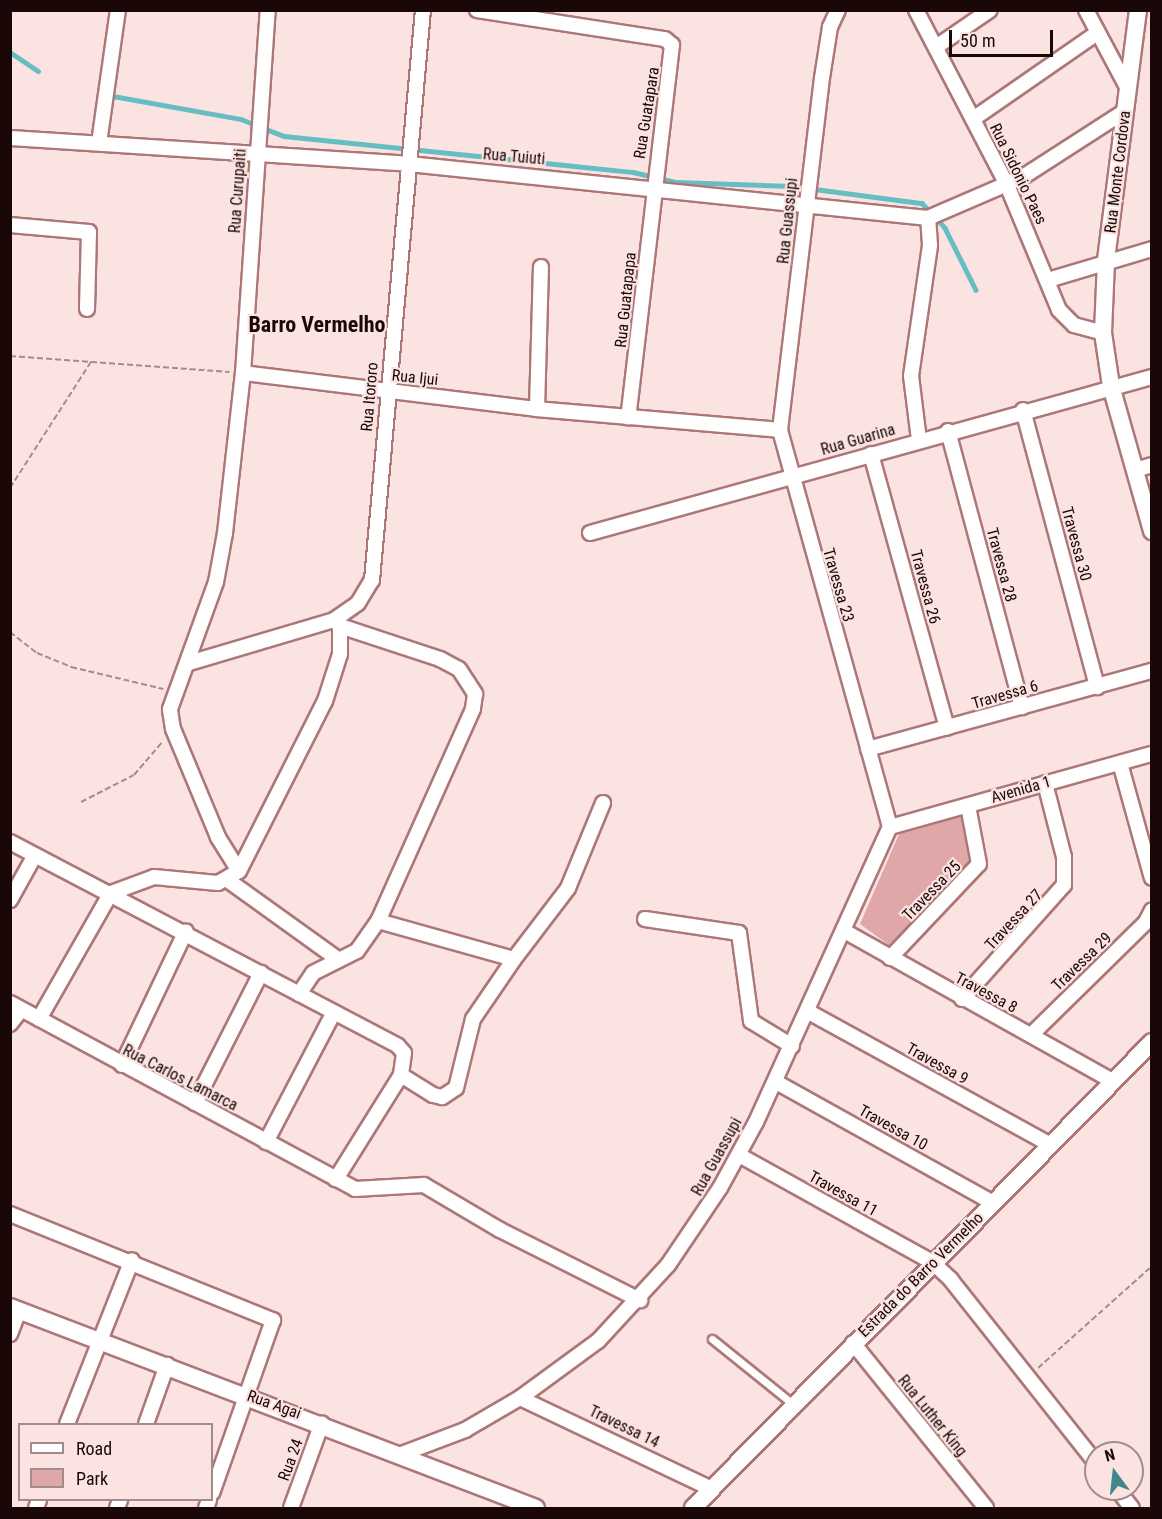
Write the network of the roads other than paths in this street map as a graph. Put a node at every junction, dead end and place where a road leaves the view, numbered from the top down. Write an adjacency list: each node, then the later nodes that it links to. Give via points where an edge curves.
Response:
1 (118, 10): 16 (street)
2 (268, 10): 17 (street, Rua Curupaiti)
3 (423, 10): 18 (street, Rua Itororo)
4 (477, 10): 19 (street, Rua Guatapara, via 665,39 672,45)
5 (916, 10): 11 (street, Rua Sidonio Paes)
6 (990, 10): 11 (street)
7 (1086, 10): 10 (street)
8 (1138, 10): 12 (street, Rua Monte Cordova)
9 (835, 14): 21 (street, Rua Guassupi)
10 (1097, 33): 12 (street); 14 (street)
11 (936, 47): 14 (street, Rua Sidonio Paes)
12 (1128, 89): 13 (street, Rua Monte Cordova)
13 (1125, 111): 20 (street); 25 (street, Rua Monte Cordova)
14 (973, 119): 20 (street, Rua Sidonio Paes)
15 (10, 138): 16 (street, Rua Tuiuti)
16 (99, 143): 17 (street, Rua Tuiuti)
17 (257, 153): 18 (street, Rua Tuiuti); 30 (street, Rua Curupaiti)
18 (409, 162): 19 (street, Rua Tuiuti); 33 (street, Rua Itororo)
19 (654, 178): 21 (street, Rua Tuiuti); 36 (street, Rua Guatapapa)
20 (1007, 185): 22 (street); 27 (street, Rua Sidonio Paes)
21 (808, 197): 22 (street, Rua Tuiuti); 37 (street, Rua Guassupi)
22 (934, 216): 39 (street, Rua Guarina, via 911,376)
23 (10, 225): 28 (street, via 89,232)
24 (1152, 249): 25 (street)
25 (1106, 261): 27 (street); 29 (street, Rua Monte Cordova)
26 (541, 267): 34 (street)
27 (1048, 280): 29 (street, Rua Sidonio Paes, via 1065,318)
28 (87, 309)
29 (1103, 333): 32 (street)
30 (243, 373): 33 (street, Rua Ijui); 47 (street, Rua Curupaiti, via 216,582)
31 (1152, 377): 32 (street)
32 (1111, 386): 35 (street); 42 (street)
33 (387, 392): 34 (street, Rua Ijui); 46 (street, Rua Itororo, via 372,580 358,603)
34 (537, 409): 36 (street, Rua Ijui)
35 (1023, 410): 38 (street); 49 (street, Travessa 30)
36 (628, 417): 37 (street, Rua Ijui)
37 (780, 430): 43 (street, Travessa 23)
38 (948, 431): 39 (street); 50 (street, Travessa 28)
39 (919, 440): 40 (street, Rua Guarina)
40 (871, 454): 43 (street, Rua Guarina); 51 (street, Travessa 26)
41 (1152, 465): 42 (street)
42 (1135, 470): 44 (street)
43 (790, 477): 45 (street, Rua Guarina); 52 (street, Travessa 23)
44 (1152, 531)
45 (590, 533)
46 (337, 623): 47 (street, Rua Itororo); 61 (street, via 340,654 324,701); 67 (street, via 440,659 459,669 475,694 473,710)
47 (189, 663): 61 (street, Rua Curupaiti, via 174,692 170,718)
48 (1152, 671): 49 (street, Travessa 6)
49 (1097, 687): 50 (street, Travessa 6)
50 (1022, 707): 51 (street, Travessa 6)
51 (947, 728): 52 (street, Travessa 6)
52 (868, 749): 58 (street)
53 (1152, 754): 54 (street, Avenida 1)
54 (1120, 763): 55 (street, Avenida 1); 62 (street)
55 (1045, 783): 57 (street, Avenida 1); 75 (street, Travessa 27, via 1064,857 1064,885)
56 (603, 803): 71 (street, via 568,888)
57 (968, 806): 58 (street, Avenida 1); 70 (street, Travessa 25, via 979,864)
58 (890, 827): 69 (street, Rua Guassupi)
59 (10, 842): 60 (street)
60 (35, 855): 63 (street); 64 (street)
61 (234, 876): 63 (street, via 154,877); 72 (street)
62 (1152, 878)
63 (111, 893): 68 (street); 79 (street)
64 (10, 900)
65 (1152, 910): 81 (street, Travessa 29, via 1146,922)
66 (645, 919): 83 (street, via 739,933 751,1021)
67 (378, 921): 71 (street); 72 (street, via 357,951)
68 (186, 931): 73 (street); 85 (street)
69 (846, 932): 70 (street, Travessa 8); 77 (street, Rua Guassupi)
70 (890, 958): 75 (street, Travessa 8)
71 (514, 959): 86 (street, via 474,1019 456,1088 442,1097 433,1095)
72 (339, 960): 74 (street, via 313,973)
73 (261, 973): 74 (street); 89 (street)
74 (299, 994): 78 (street)
75 (962, 999): 81 (street, Travessa 8)
76 (16, 1006): 79 (street, Rua Carlos Lamarca); 80 (street)
77 (807, 1011): 83 (street, Rua Guassupi); 91 (street, Travessa 9)
78 (333, 1014): 86 (street, via 398,1046 404,1053); 90 (street)
79 (39, 1019): 85 (street, Rua Carlos Lamarca)
80 (10, 1024)
81 (1031, 1035): 87 (street, Travessa 8)
82 (1152, 1042): 84 (street, Estrada do Barro Vermelho)
83 (792, 1046): 88 (street, Rua Guassupi)
84 (1145, 1056): 87 (street, Estrada do Barro Vermelho)
85 (122, 1065): 89 (street, Rua Carlos Lamarca)
86 (401, 1075): 93 (street)
87 (1113, 1081): 91 (street, Estrada do Barro Vermelho)
88 (776, 1082): 92 (street, Rua Guassupi); 94 (street, Travessa 10)
89 (195, 1103): 90 (street, Rua Carlos Lamarca)
90 (267, 1142): 93 (street, Rua Carlos Lamarca)
91 (1051, 1145): 94 (street, Estrada do Barro Vermelho)
92 (739, 1155): 97 (street, Travessa 11); 98 (street, Rua Guassupi, via 701,1219)
93 (336, 1179): 98 (street, Rua Carlos Lamarca, via 369,1191 406,1182 424,1185 500,1230)
94 (993, 1203): 97 (street, Estrada do Barro Vermelho)
95 (10, 1214): 96 (street)
96 (132, 1260): 102 (street); 105 (street, via 273,1320)
97 (932, 1262): 103 (street, Estrada do Barro Vermelho); 111 (street, Travessa 11, via 951,1280)
98 (640, 1300): 106 (street, Rua Guassupi, via 598,1341)
99 (15, 1308): 100 (street); 102 (street, Rua Agai)
100 (10, 1334)
101 (712, 1339): 107 (lane)
102 (99, 1340): 104 (street, Rua Agai); 108 (street)
103 (853, 1343): 107 (street, Estrada do Barro Vermelho); 118 (street, Rua Luther King)
104 (167, 1365): 105 (street, Rua Agai); 109 (street)
105 (246, 1395): 110 (street, Rua Agai); 114 (street)
106 (520, 1398): 112 (street, Rua Guassupi, via 465,1430); 113 (street, Travessa 14)
107 (794, 1405): 113 (street, Estrada do Barro Vermelho)
108 (68, 1423)
109 (147, 1423)
110 (322, 1423): 112 (street, Rua Agai); 115 (street, Rua 24)
111 (1084, 1447)
112 (399, 1455): 116 (street, Rua Agai)
113 (712, 1489): 117 (street, Estrada do Barro Vermelho)
114 (213, 1490)
115 (294, 1508)
116 (536, 1509)
117 (693, 1509)
118 (986, 1509)

